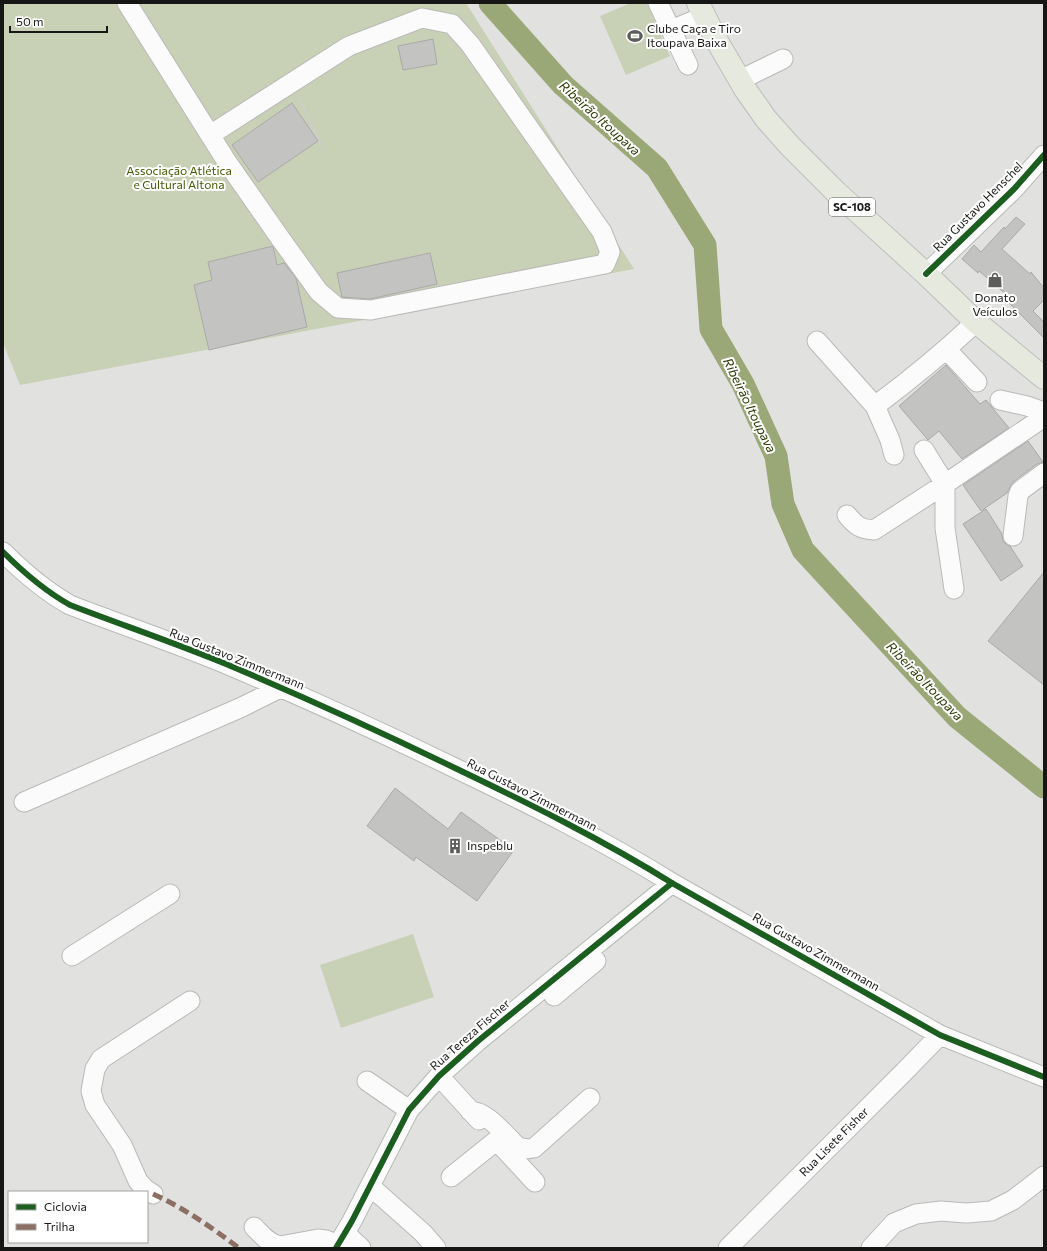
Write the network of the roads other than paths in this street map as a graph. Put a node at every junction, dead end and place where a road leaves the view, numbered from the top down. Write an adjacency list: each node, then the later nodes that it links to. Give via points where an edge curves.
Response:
1 (127, 3): 8 (street)
2 (658, 3): 4 (street)
3 (701, 10): 4 (street); 7 (main road, SC-108)
4 (671, 30): 6 (street)
5 (783, 59): 7 (street)
6 (688, 65)
7 (740, 80): 10 (main road, SC-108, via 766,119 790,146 841,197)
8 (210, 135): 8 (street, via 319,292 338,308 371,310 605,264 610,252 602,232 470,44 452,24 422,18 349,46)
9 (1044, 155): 10 (street, Rua Gustavo Henschel, via 1014,189)
10 (926, 274): 11 (main road, SC-108)
11 (976, 322): 13 (street); 14 (main road, SC-108)
12 (817, 341): 17 (street)
13 (946, 349): 15 (street); 17 (street)
14 (1044, 378)
15 (977, 382)
16 (1000, 400): 18 (street)
17 (875, 406): 21 (street)
18 (1044, 412)
19 (1044, 417): 23 (street)
20 (924, 450): 23 (street)
21 (894, 455)
22 (1044, 473): 25 (street, via 1020,491)
23 (945, 484): 24 (street, via 874,530 854,524); 27 (street, via 945,528)
24 (847, 515)
25 (1013, 536)
26 (3, 552): 28 (street, Rua Gustavo Zimmermann, via 21,571 70,606 226,664)
27 (954, 589)
28 (280, 688): 29 (street); 30 (street, Rua Gustavo Zimmermann, via 366,725 545,812)
29 (24, 802)
30 (676, 886): 33 (street); 35 (street, Rua Gustavo Zimmermann); 36 (street, Rua Tereza Fischer, via 478,1041)
31 (170, 894): 32 (street)
32 (72, 956)
33 (554, 996)
34 (190, 1001): 47 (street, via 101,1059 95,1069 91,1091 95,1105 122,1145 138,1181)
35 (940, 1036): 37 (street, Rua Gustavo Zimmermann); 54 (street, Rua Lisete Fisher)
36 (439, 1076): 40 (street, Rua Tereza Fischer); 41 (street)
37 (1044, 1077)
38 (367, 1081): 40 (street)
39 (590, 1098): 41 (street, via 534,1148 527,1149 518,1147 483,1114)
40 (409, 1110): 46 (street, Rua Tereza Fischer)
41 (470, 1111): 42 (street)
42 (497, 1140): 44 (street); 45 (street)
43 (1044, 1176): 55 (street, via 1014,1200 991,1211 916,1214 894,1223)
44 (451, 1177)
45 (535, 1182)
46 (370, 1186): 51 (street, Rua Tereza Fischer); 53 (street, via 423,1233)
47 (148, 1191)
48 (148, 1191): 49 (street)
49 (152, 1194)
50 (254, 1227): 51 (street, via 269,1242 280,1246 318,1239)
51 (340, 1242): 52 (street)
52 (361, 1248)
53 (436, 1248)
54 (728, 1248)
55 (871, 1248)

